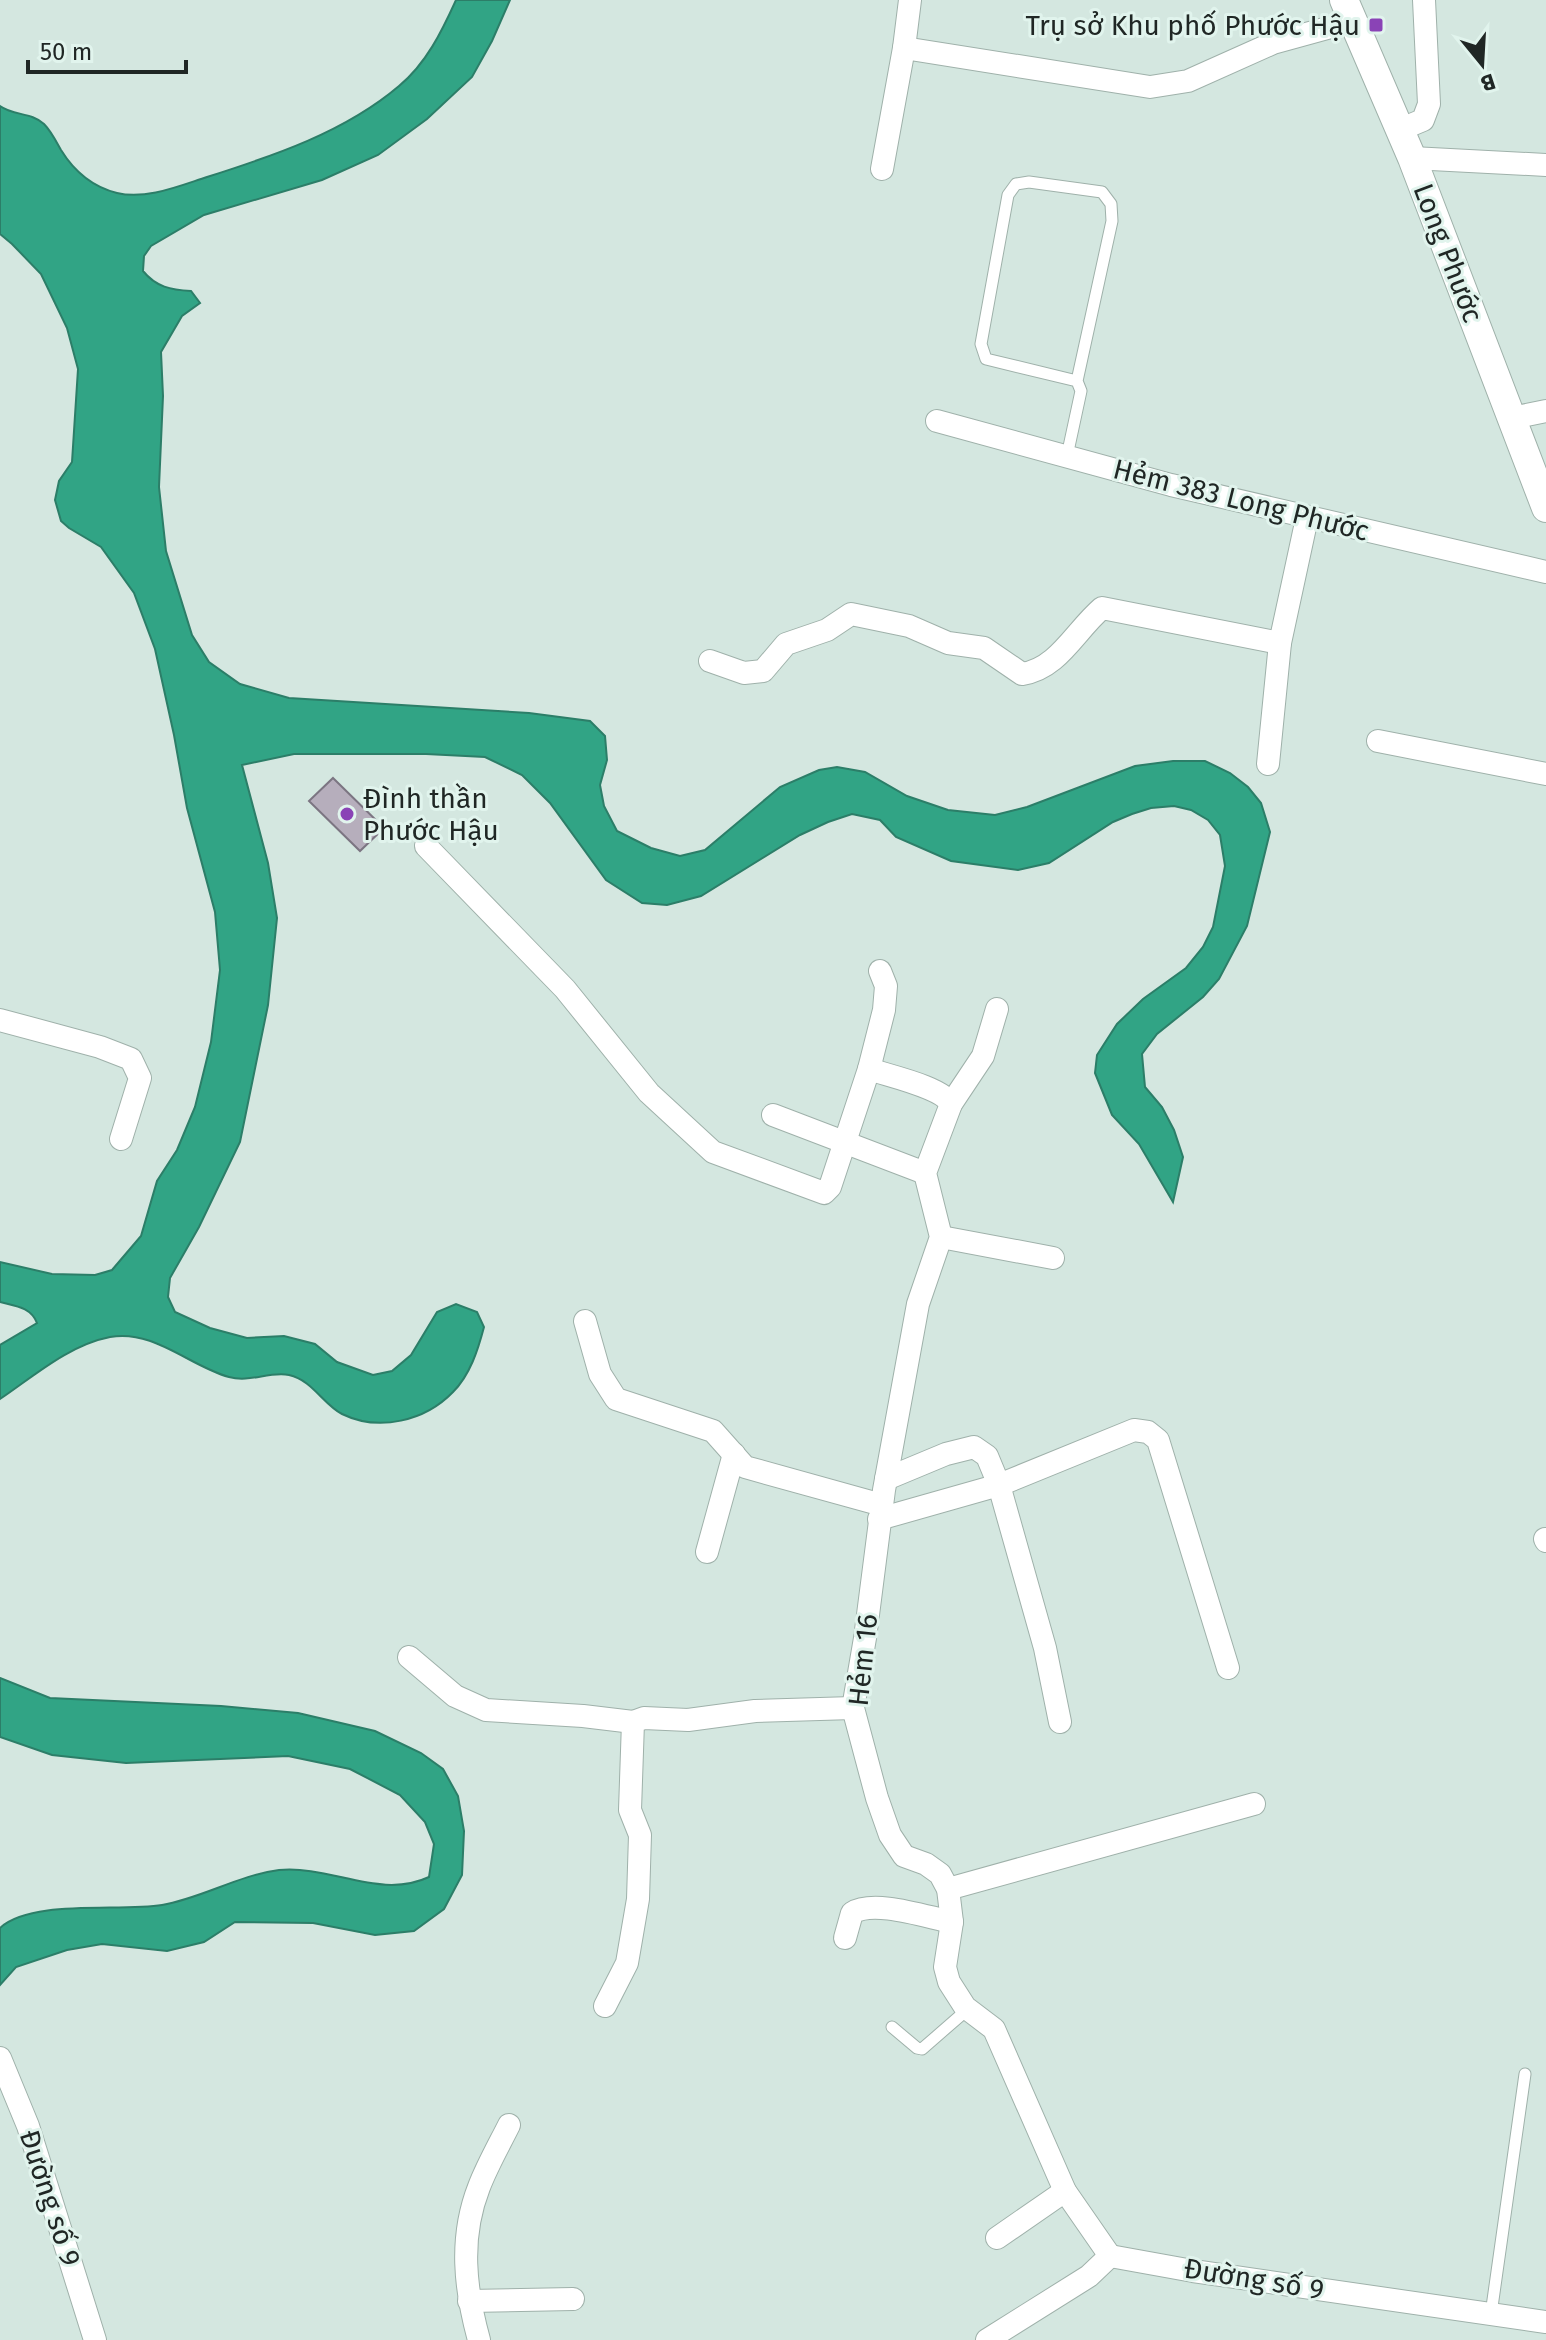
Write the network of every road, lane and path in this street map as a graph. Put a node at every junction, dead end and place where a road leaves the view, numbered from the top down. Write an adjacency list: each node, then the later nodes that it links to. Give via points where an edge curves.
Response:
1 (910, 0): 4 (street)
2 (1424, 0): 5 (street, via 1429,104 1423,120)
3 (1349, 10): 4 (street, via 1188,81 1150,87); 5 (street, Long Phước)
4 (904, 48): 8 (street)
5 (1399, 130): 6 (street, Long Phước)
6 (1412, 158): 7 (street); 11 (street, Long Phước)
7 (1546, 165)
8 (882, 169)
9 (1077, 381): 9 (lane, via 986,359 981,352 1008,195 1016,184 1102,192 1111,204 1112,221); 13 (lane, via 1081,391)
10 (1546, 411): 11 (street)
11 (1512, 418): 14 (street, Long Phước)
12 (937, 421): 13 (street, Hẻm 383 Long Phước)
13 (1067, 456): 15 (street, Hẻm 383 Long Phước)
14 (1546, 508)
15 (1307, 518): 16 (street, Hẻm 383 Long Phước); 17 (street)
16 (1546, 572)
17 (1280, 643): 18 (street, via 1102,608 1059,655 1037,672 1022,674 984,648 948,643 909,626 851,614 827,630 786,644 763,671 744,673); 20 (street)
18 (710, 661)
19 (1378, 741): 21 (street)
20 (1268, 764)
21 (1546, 774)
22 (426, 846): 30 (street, via 565,989 649,1093 713,1152 824,1193)
23 (880, 971): 26 (street, via 886,986 884,1010)
24 (997, 1009): 27 (street, via 983,1056)
25 (0, 1020): 29 (street, via 131,1059 140,1078)
26 (869, 1069): 27 (street, via 934,1091); 30 (street)
27 (951, 1104): 31 (street)
28 (773, 1115): 30 (street)
29 (121, 1139)
30 (844, 1143): 31 (street)
31 (925, 1173): 32 (street)
32 (941, 1237): 33 (street); 36 (street, Hẻm 16, via 918,1304)
33 (1053, 1258)
34 (585, 1321): 35 (street, via 600,1374 616,1399 713,1431)
35 (734, 1454): 38 (street, via 745,1467); 39 (street)
36 (886, 1479): 37 (street, via 974,1447 987,1456); 38 (street, Hẻm 16)
37 (999, 1485): 38 (street); 41 (street, via 1134,1430 1148,1432 1158,1440); 44 (street)
38 (881, 1512): 42 (street, Hẻm 16)
39 (707, 1552)
40 (409, 1657): 43 (street, via 455,1696 486,1710)
41 (1228, 1668)
42 (853, 1708): 43 (street); 46 (street, Hẻm 16, via 890,1835 904,1856 940,1874)
43 (633, 1722): 49 (street, via 630,1810 640,1835 638,1899 627,1963)
44 (1060, 1722)
45 (1254, 1804): 46 (street)
46 (948, 1889): 47 (street)
47 (952, 1922): 48 (street, via 859,1909 852,1913); 50 (street, via 945,1967)
48 (845, 1938)
49 (605, 2006)
50 (968, 2009): 51 (lane, via 922,2049); 55 (street, via 994,2029)
51 (892, 2027)
52 (0, 2058): 62 (street, Đường số 9, via 28,2126)
53 (1525, 2074): 60 (lane)
54 (509, 2125): 59 (street, via 469,2219)
55 (1065, 2191): 56 (street); 57 (street)
56 (997, 2238)
57 (1110, 2256): 60 (street, Đường số 9); 64 (street, via 1089,2276)
58 (573, 2299): 59 (street)
59 (469, 2301): 63 (street)
60 (1491, 2314): 61 (street, Đường số 9)
61 (1546, 2322)
62 (95, 2340)
63 (479, 2340)
64 (987, 2340)

